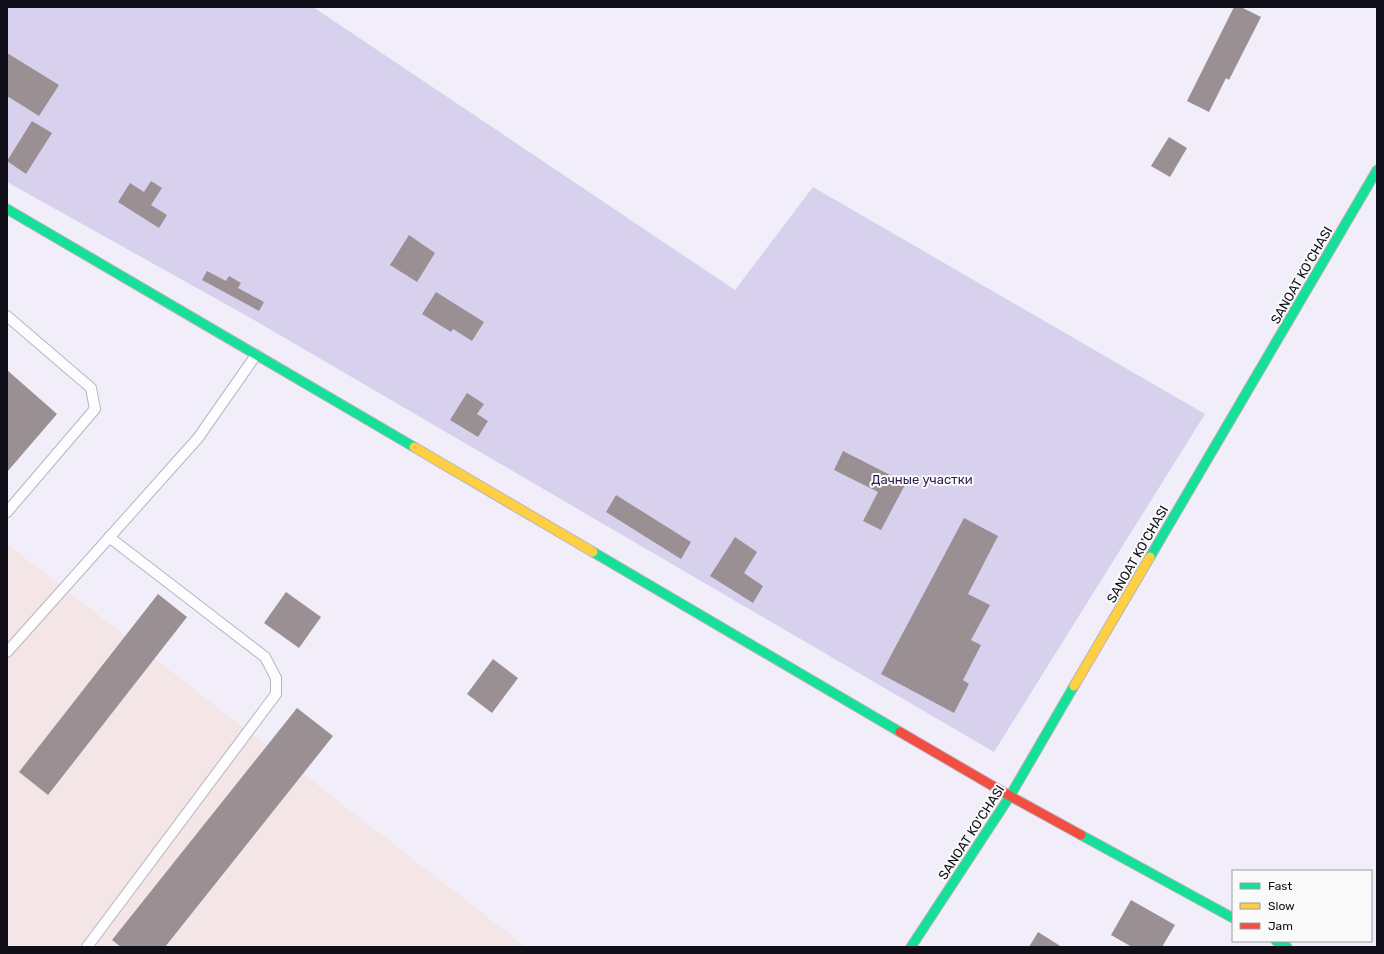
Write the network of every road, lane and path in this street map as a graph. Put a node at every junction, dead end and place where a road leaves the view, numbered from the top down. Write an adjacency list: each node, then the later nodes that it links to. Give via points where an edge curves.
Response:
1 (1377, 170): 8 (main road, SANOAT KO'CHASI)
2 (7, 209): 4 (main road)
3 (7, 316): 5 (lane, via 91,388 95,409)
4 (256, 355): 6 (lane, via 198,438); 8 (main road)
5 (7, 512)
6 (109, 537): 7 (lane); 11 (lane, via 265,658 276,678 276,694)
7 (7, 652)
8 (1010, 796): 9 (main road); 12 (main road, SANOAT KO'CHASI)
9 (1232, 917)
10 (1278, 942): 13 (main road)
11 (87, 947)
12 (911, 947)
13 (1287, 947)

